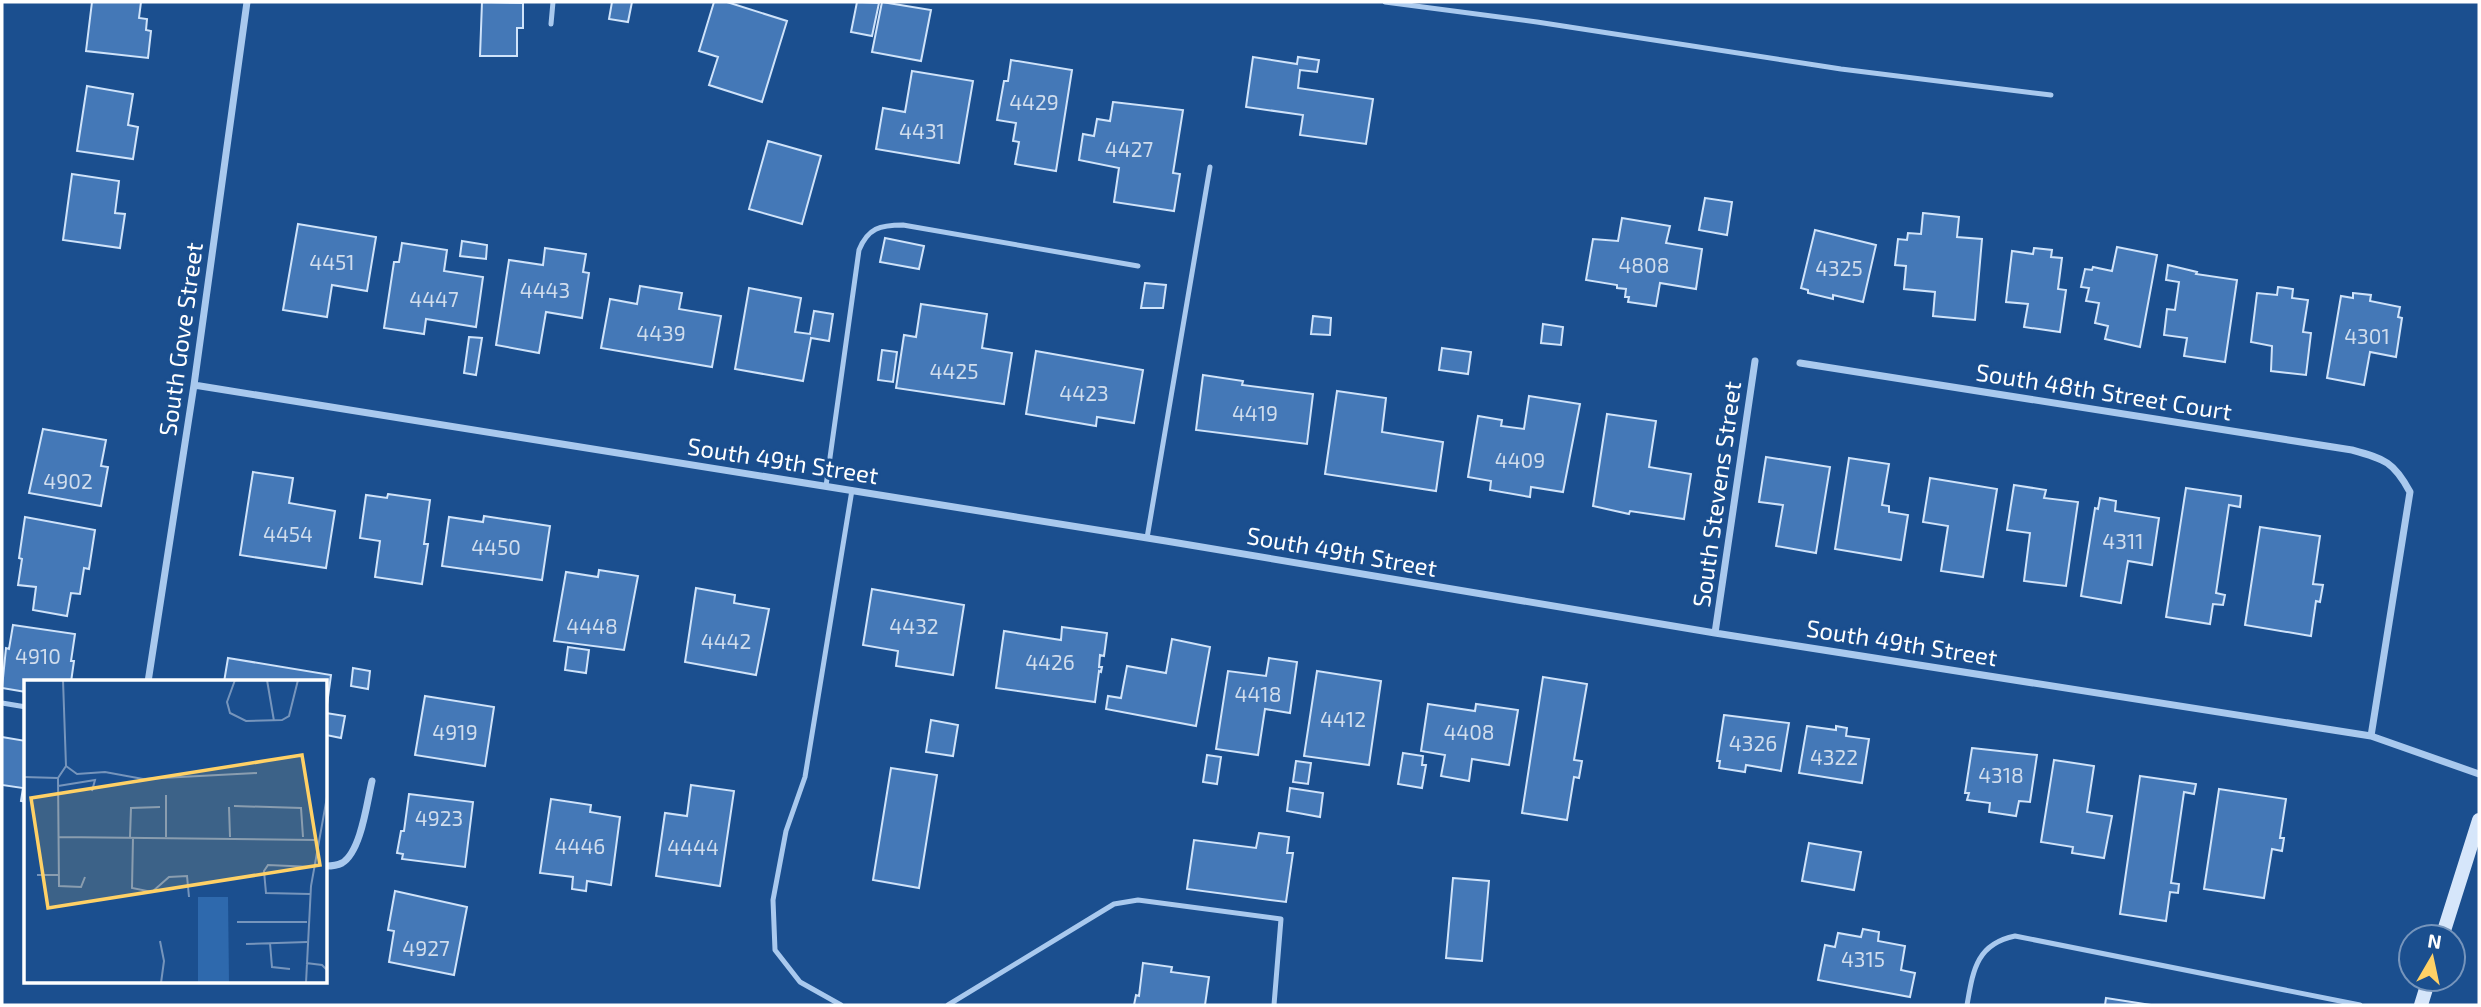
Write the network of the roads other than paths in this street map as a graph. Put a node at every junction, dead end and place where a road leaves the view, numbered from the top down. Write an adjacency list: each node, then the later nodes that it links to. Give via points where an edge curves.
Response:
1 (247, 2): 10 (street, South Gove Street)
2 (553, 2): 4 (lane)
3 (1385, 2): 5 (lane)
4 (551, 24)
5 (2051, 95)
6 (1210, 167): 13 (lane)
7 (1138, 266): 11 (lane, via 903,225 874,230 859,250)
8 (1755, 361): 14 (street, South Stevens Street)
9 (1800, 363): 18 (street, South 48th Street Court, via 2352,450 2398,469 2410,492)
10 (194, 385): 11 (street, South 49th Street); 15 (street, South Gove Street)
11 (827, 486): 12 (street, South 49th Street)
12 (852, 490): 13 (street, South 49th Street); 24 (lane, via 805,777 786,831 773,900 775,950 800,982)
13 (1146, 538): 14 (street, South 49th Street)
14 (1715, 632): 18 (street, South 49th Street)
15 (148, 680)
16 (2, 703): 17 (lane)
17 (24, 707)
18 (2371, 736): 19 (street, South 49th Street)
19 (2479, 774)
20 (372, 781): 22 (street, via 353,851 341,863)
21 (2479, 820): 23 (main road)
22 (327, 866)
23 (2446, 923)
24 (841, 1005)
25 (948, 1005): 26 (lane, via 1114,904 1138,900 1281,919)
26 (1275, 1005)
27 (1967, 1005): 28 (lane, via 1984,953 1996,940 2015,936)
28 (2360, 1005)

